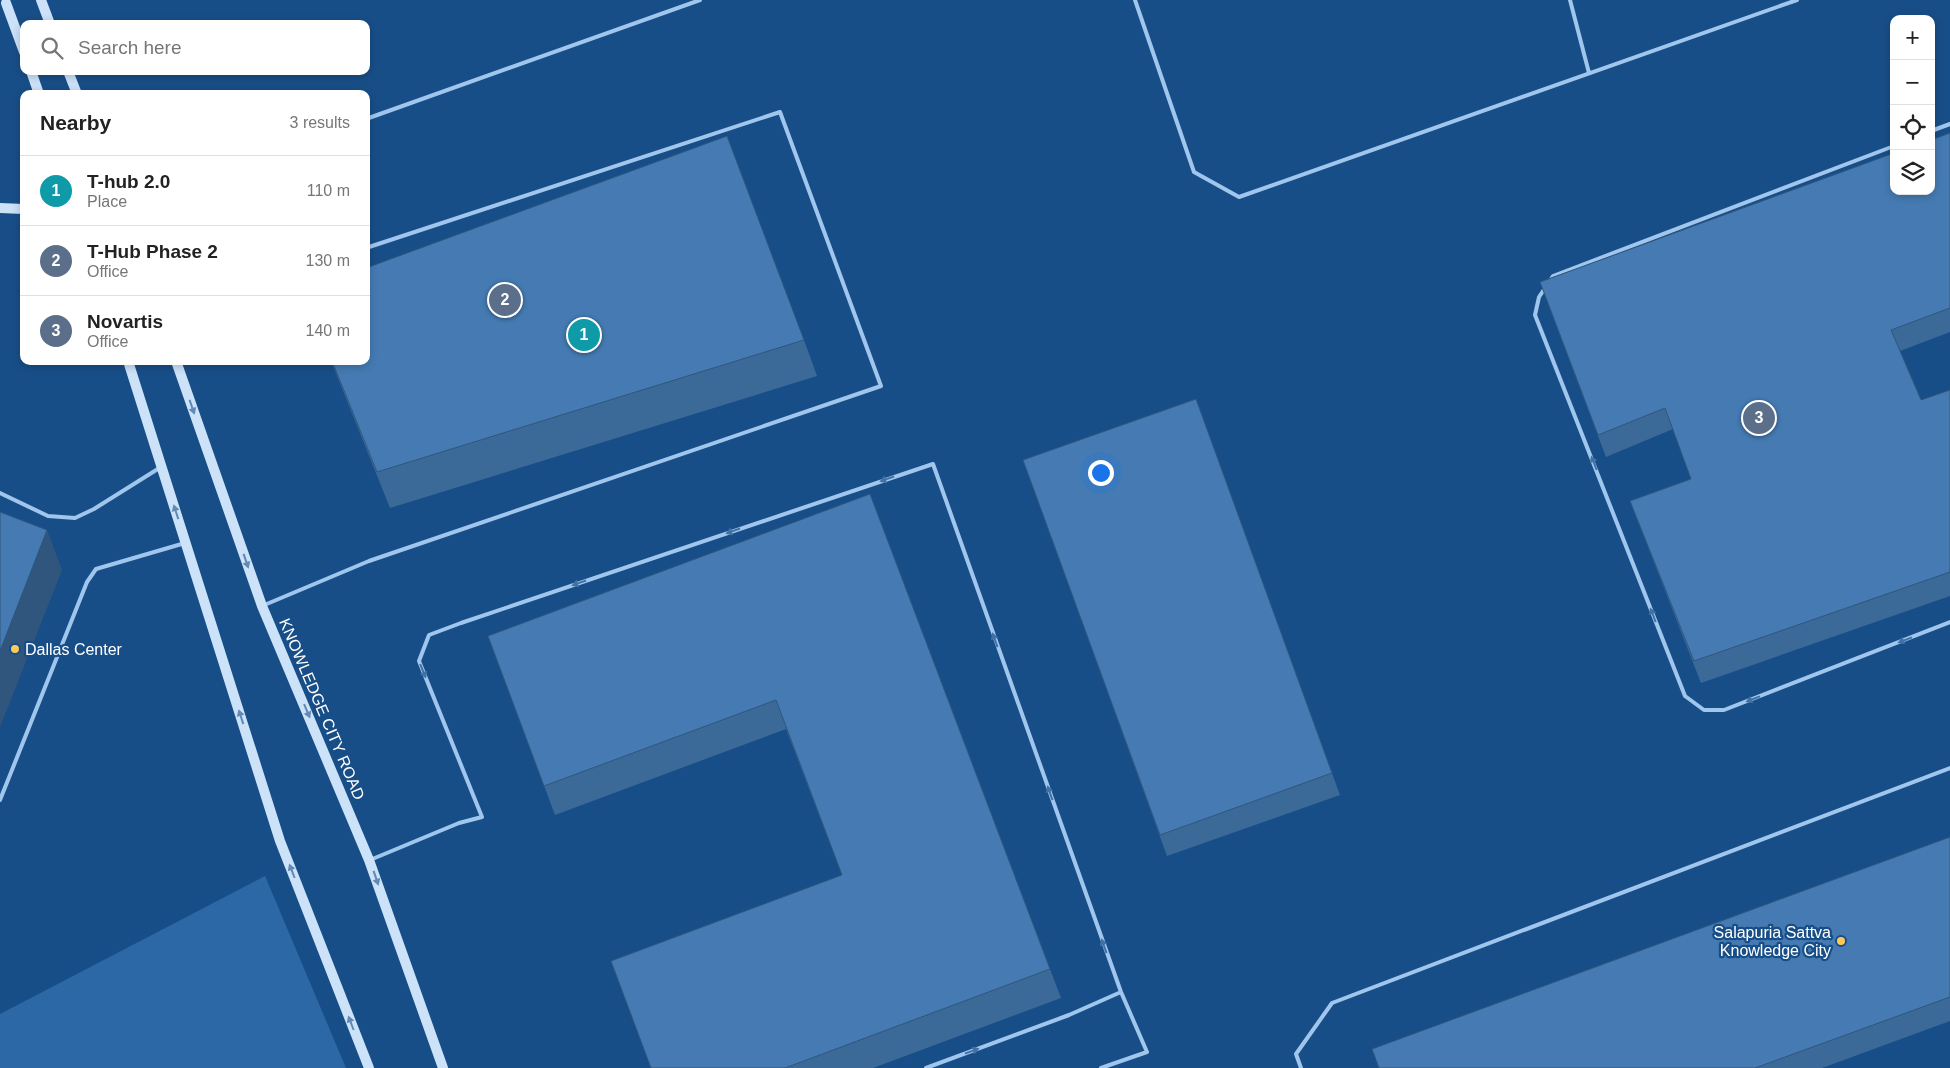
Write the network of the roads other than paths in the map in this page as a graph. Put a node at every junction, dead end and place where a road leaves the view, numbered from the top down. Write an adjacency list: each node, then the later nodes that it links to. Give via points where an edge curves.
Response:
1 (40, 0): 8 (street)
2 (700, 0): 15 (lane)
3 (1135, 0): 10 (lane, via 1194,172 1239,197)
4 (1570, 0): 10 (lane)
5 (1797, 0): 10 (lane)
6 (6, 1): 7 (street); 9 (street)
7 (0, 17)
8 (48, 20)
9 (20, 41)
10 (1589, 73)
11 (32, 75): 13 (street)
12 (70, 75): 14 (street)
13 (38, 90)
14 (75, 90)
15 (370, 118)
16 (1950, 124): 17 (lane)
17 (1935, 130)
18 (1890, 148): 28 (lane, one-way to 18, via 1724,710 1704,710 1685,696 1535,315 1539,298 1553,276)
19 (0, 208): 20 (street)
20 (20, 209)
21 (370, 247): 27 (lane, via 780,112 881,386 369,561)
22 (129, 365): 24 (street)
23 (177, 365): 27 (street, KNOWLEDGE CITY ROAD, one-way to 27)
24 (161, 467): 25 (lane, via 76,518 48,516); 26 (street, one-way to 24)
25 (0, 493)
26 (185, 543): 30 (lane, via 96,569 87,582); 33 (street, one-way to 26, via 280,841)
27 (262, 606): 31 (street, KNOWLEDGE CITY ROAD, one-way to 31)
28 (1950, 622)
29 (1950, 768): 37 (lane, via 1332,1003 1296,1054)
30 (0, 800)
31 (369, 860): 32 (lane, one-way to 31, via 933,464 429,635 419,661 482,817 459,823); 34 (street, KNOWLEDGE CITY ROAD, one-way to 34)
32 (1121, 992): 35 (lane, one-way to 32, via 1069,1015); 36 (lane, via 1147,1052)
33 (368, 1068)
34 (443, 1068)
35 (926, 1068)
36 (1101, 1068)
37 (1301, 1068)

